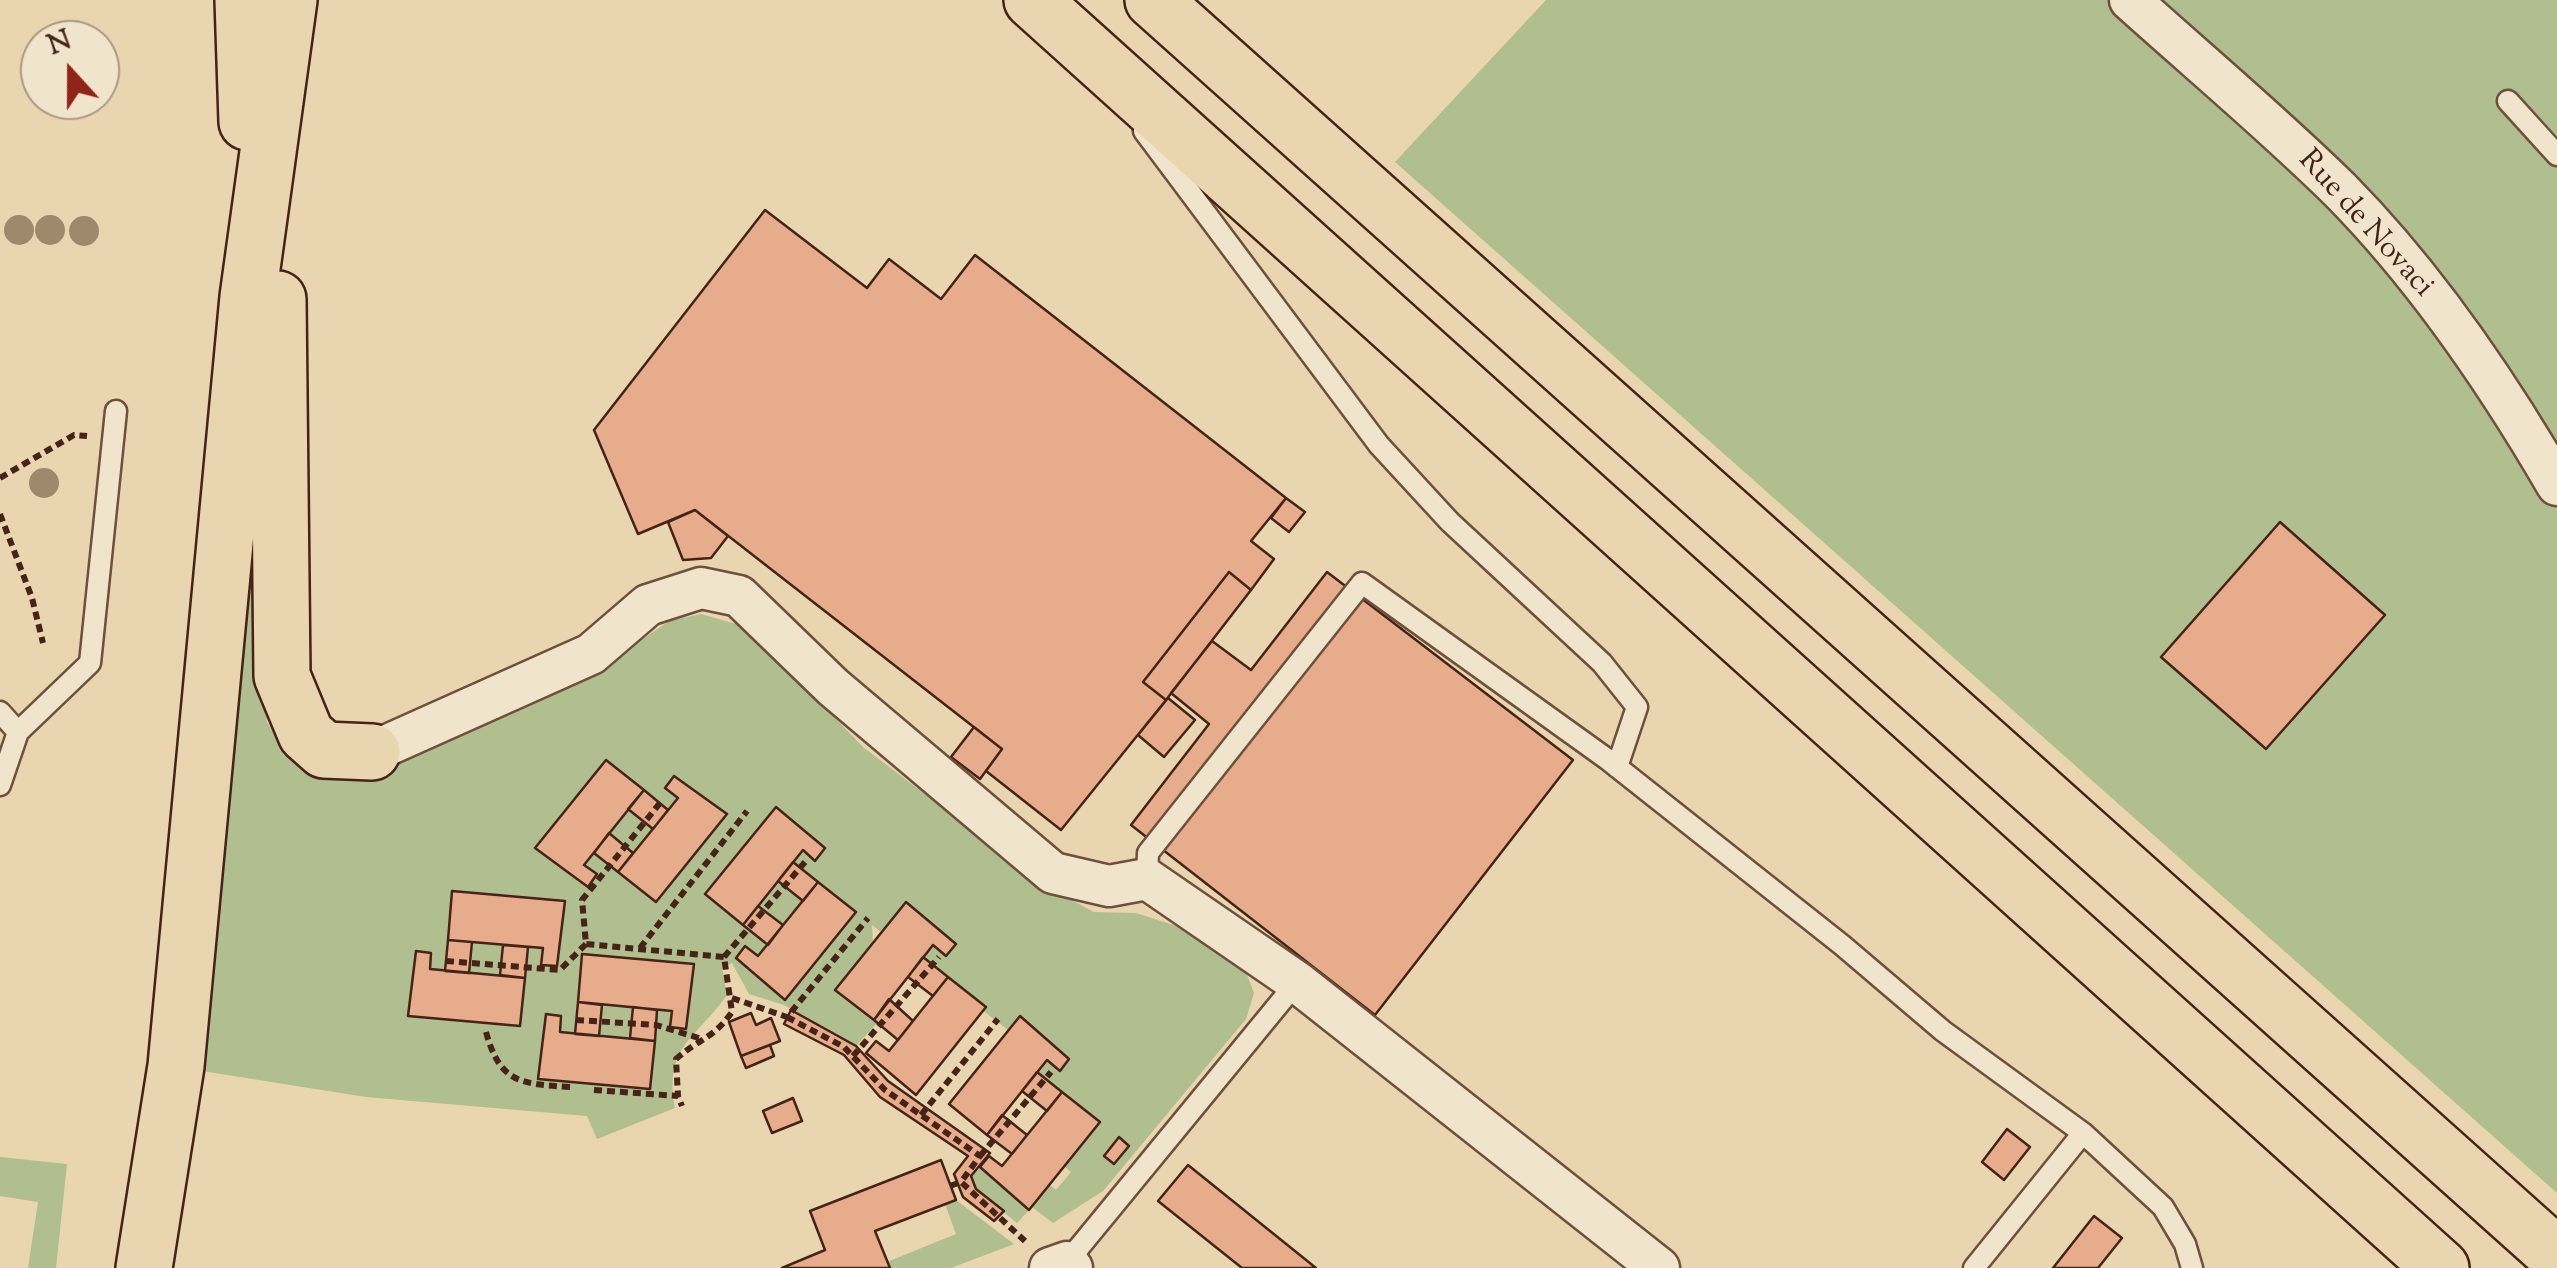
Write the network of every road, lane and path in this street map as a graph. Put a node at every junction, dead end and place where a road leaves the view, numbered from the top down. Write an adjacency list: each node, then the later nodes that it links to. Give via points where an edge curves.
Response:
1 (243, 0): 9 (main road)
2 (289, 0): 7 (main road)
3 (1153, 0): 45 (main road)
4 (2130, 0): 13 (street, Rue de Novaci, via 2342,192 2390,246 2465,339)
5 (1051, 17): 19 (lane, via 1378,445 1602,663 1637,707); 53 (main road)
6 (2508, 101): 8 (lane)
7 (274, 131): 9 (main road); 18 (main road, via 282,676 306,734 324,750)
8 (2557, 155)
9 (248, 297): 54 (main road, via 176,1066)
10 (116, 411): 11 (lane)
11 (113, 438): 12 (path, via 74,435); 17 (lane, via 90,663)
12 (0, 478)
13 (2557, 485)
14 (0, 514): 15 (path)
15 (43, 642)
16 (0, 712): 17 (lane)
17 (18, 732): 20 (lane)
18 (372, 752): 24 (street, via 591,654 648,605 701,588 739,596 832,687 1053,873 1108,886)
19 (1618, 767): 24 (lane, via 1362,583 1148,852); 46 (lane, via 1943,1031)
20 (0, 785)
21 (660, 803): 26 (path, via 582,900)
22 (746, 811): 27 (path)
23 (805, 862): 29 (path)
24 (1147, 879): 31 (street)
25 (868, 918): 33 (path)
26 (586, 944): 27 (path); 30 (path, via 560,970)
27 (640, 949): 29 (path)
28 (939, 956): 38 (path)
29 (724, 958): 32 (path)
30 (446, 961)
31 (1297, 982): 52 (lane); 55 (street)
32 (732, 998): 33 (path); 37 (path, via 732,1012)
33 (787, 1017): 38 (path)
34 (998, 1019): 44 (path)
35 (576, 1020): 37 (path, via 656,1025)
36 (486, 1032): 40 (path, via 507,1076)
37 (704, 1040): 42 (path, via 676,1059)
38 (853, 1056): 44 (path, via 885,1090)
39 (1051, 1072): 47 (path)
40 (570, 1087)
41 (594, 1090): 42 (path)
42 (678, 1096): 43 (path)
43 (682, 1106)
44 (921, 1114): 47 (path)
45 (2400, 1114): 50 (main road, via 2476,1141); 51 (main road)
46 (2083, 1132): 56 (lane); 57 (lane, via 2162,1207)
47 (980, 1156): 48 (path)
48 (960, 1182): 49 (path); 52 (path)
49 (950, 1186)
50 (2557, 1208)
51 (2557, 1256)
52 (1061, 1266)
53 (2439, 1267)
54 (144, 1268)
55 (1658, 1268)
56 (1974, 1268)
57 (2192, 1268)

